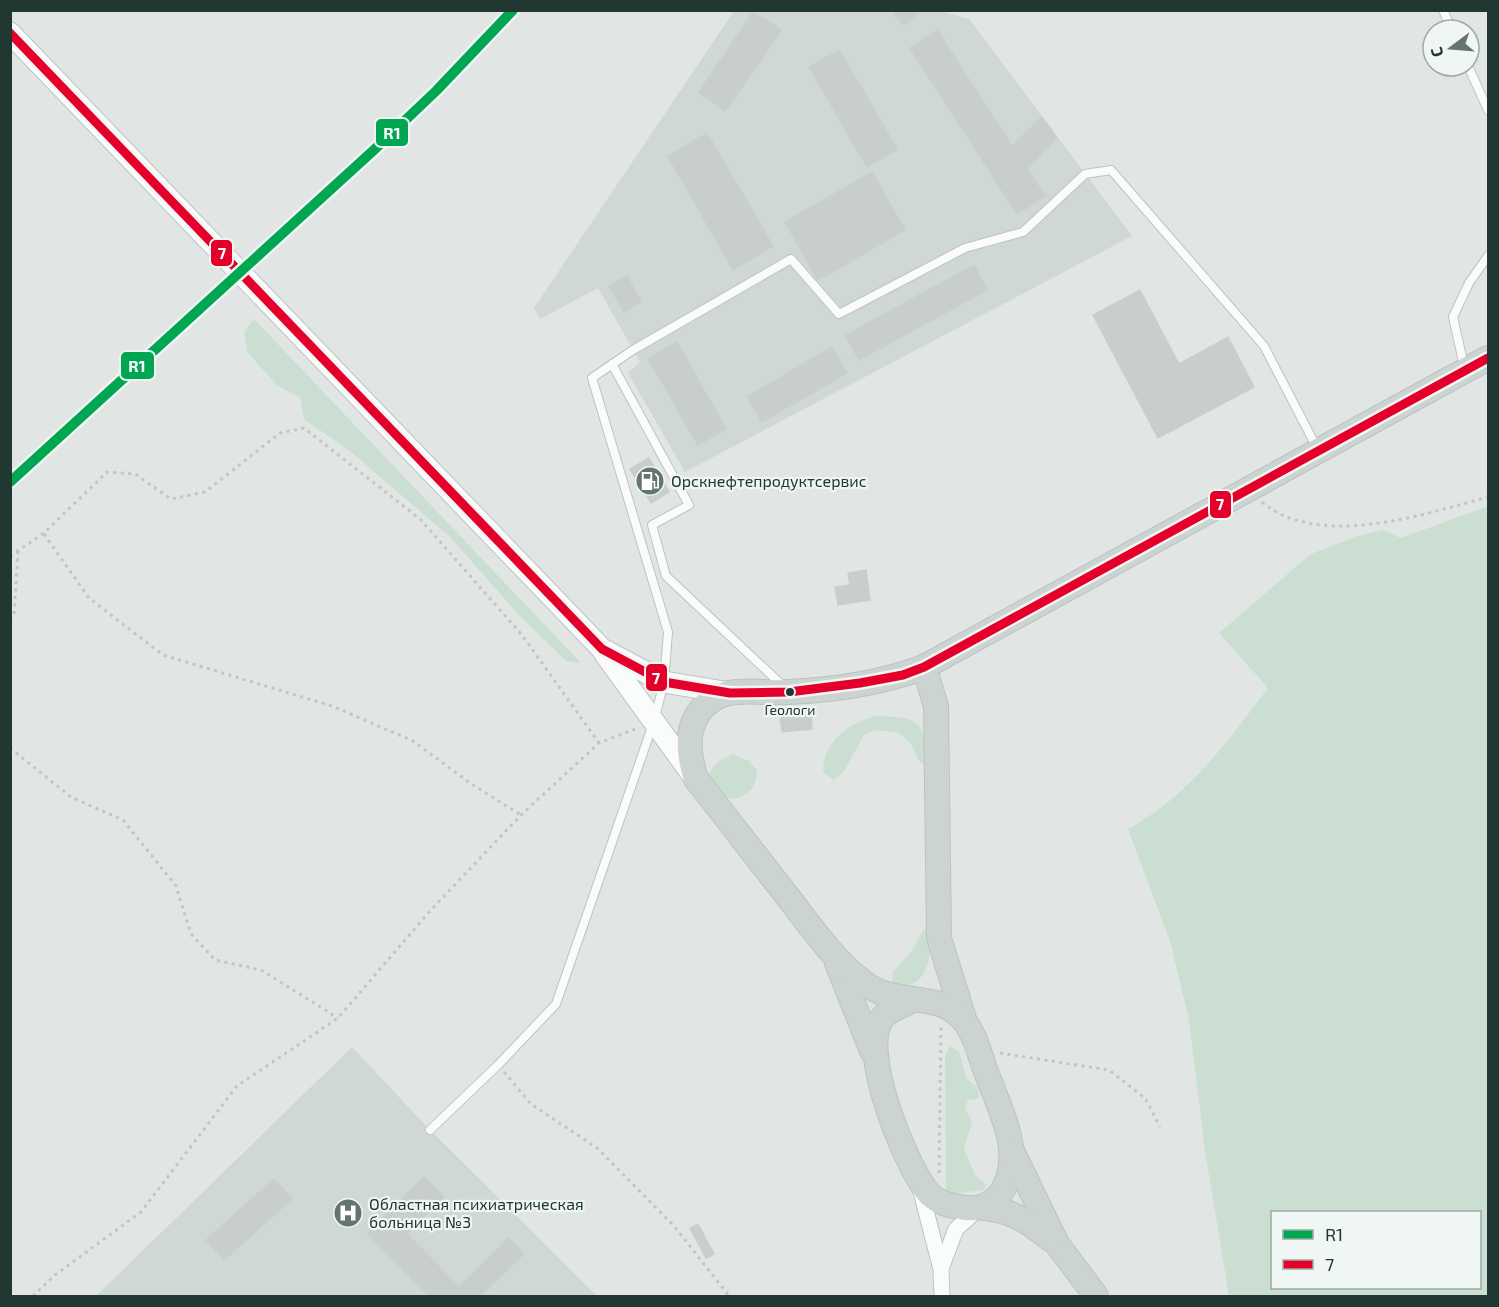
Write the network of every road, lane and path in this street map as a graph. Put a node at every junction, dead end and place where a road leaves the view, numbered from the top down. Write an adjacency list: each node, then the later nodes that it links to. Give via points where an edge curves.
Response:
1 (10, 33): 17 (main road)
2 (1473, 78): 3 (lane)
3 (1488, 110)
4 (1488, 256): 7 (lane, via 1469,283 1453,318)
5 (1488, 358): 7 (main road)
6 (612, 364): 8 (lane, via 791,259 839,314 965,248 1023,232 1085,174 1111,170 1264,346); 14 (lane, via 689,505 652,525); 15 (lane, via 592,378)
7 (1465, 370): 8 (main road)
8 (1318, 451): 9 (main road)
9 (1248, 490): 10 (path, via 1266,505 1308,524 1339,527 1418,516); 18 (main road)
10 (1488, 497)
11 (44, 533): 12 (path); 23 (path, via 107,472 135,474 171,499 205,492 280,433 304,428 420,519 522,635); 26 (path, via 89,598 164,655 333,706 413,741)
12 (18, 550): 13 (path); 16 (path, via 14,615)
13 (10, 556)
14 (666, 576): 15 (lane); 20 (lane)
15 (652, 580): 19 (lane, via 668,632)
16 (10, 620)
17 (602, 649): 19 (main road); 22 (main road)
18 (924, 667): 20 (main road, via 903,675); 31 (main road, via 936,706 939,938)
19 (664, 682): 21 (main road); 22 (lane)
20 (789, 692): 21 (main road)
21 (730, 693): 25 (main road, via 712,700 692,725 689,758)
22 (654, 721): 23 (path); 25 (main road); 34 (lane, via 556,1004)
23 (599, 743): 26 (path)
24 (10, 748): 30 (path, via 71,797 123,820 176,886 191,934 215,960 261,970)
25 (696, 779): 27 (main road)
26 (521, 815): 30 (path, via 429,912)
27 (833, 956): 28 (main road, via 870,988); 33 (main road)
28 (911, 1001): 29 (main road); 33 (main road, via 886,1013 880,1021)
29 (941, 1003): 31 (main road); 39 (path)
30 (338, 1018): 43 (path, via 237,1086 141,1212 55,1275)
31 (965, 1022): 32 (main road)
32 (977, 1049): 35 (path, via 1110,1070 1144,1098); 37 (main road, via 1005,1120)
33 (874, 1057): 38 (main road, via 901,1141)
34 (498, 1065): 36 (lane); 44 (path, via 531,1104 605,1156 674,1226)
35 (1160, 1127)
36 (430, 1130)
37 (1012, 1151): 40 (main road, via 1004,1186 994,1202); 41 (main road)
38 (917, 1176): 39 (main road); 42 (street)
39 (939, 1201): 40 (main road)
40 (981, 1209): 41 (main road, via 1017,1215); 42 (street, via 956,1229)
41 (1057, 1244): 46 (main road)
42 (941, 1269): 45 (street)
43 (33, 1296)
44 (729, 1296)
45 (942, 1296)
46 (1096, 1296)

